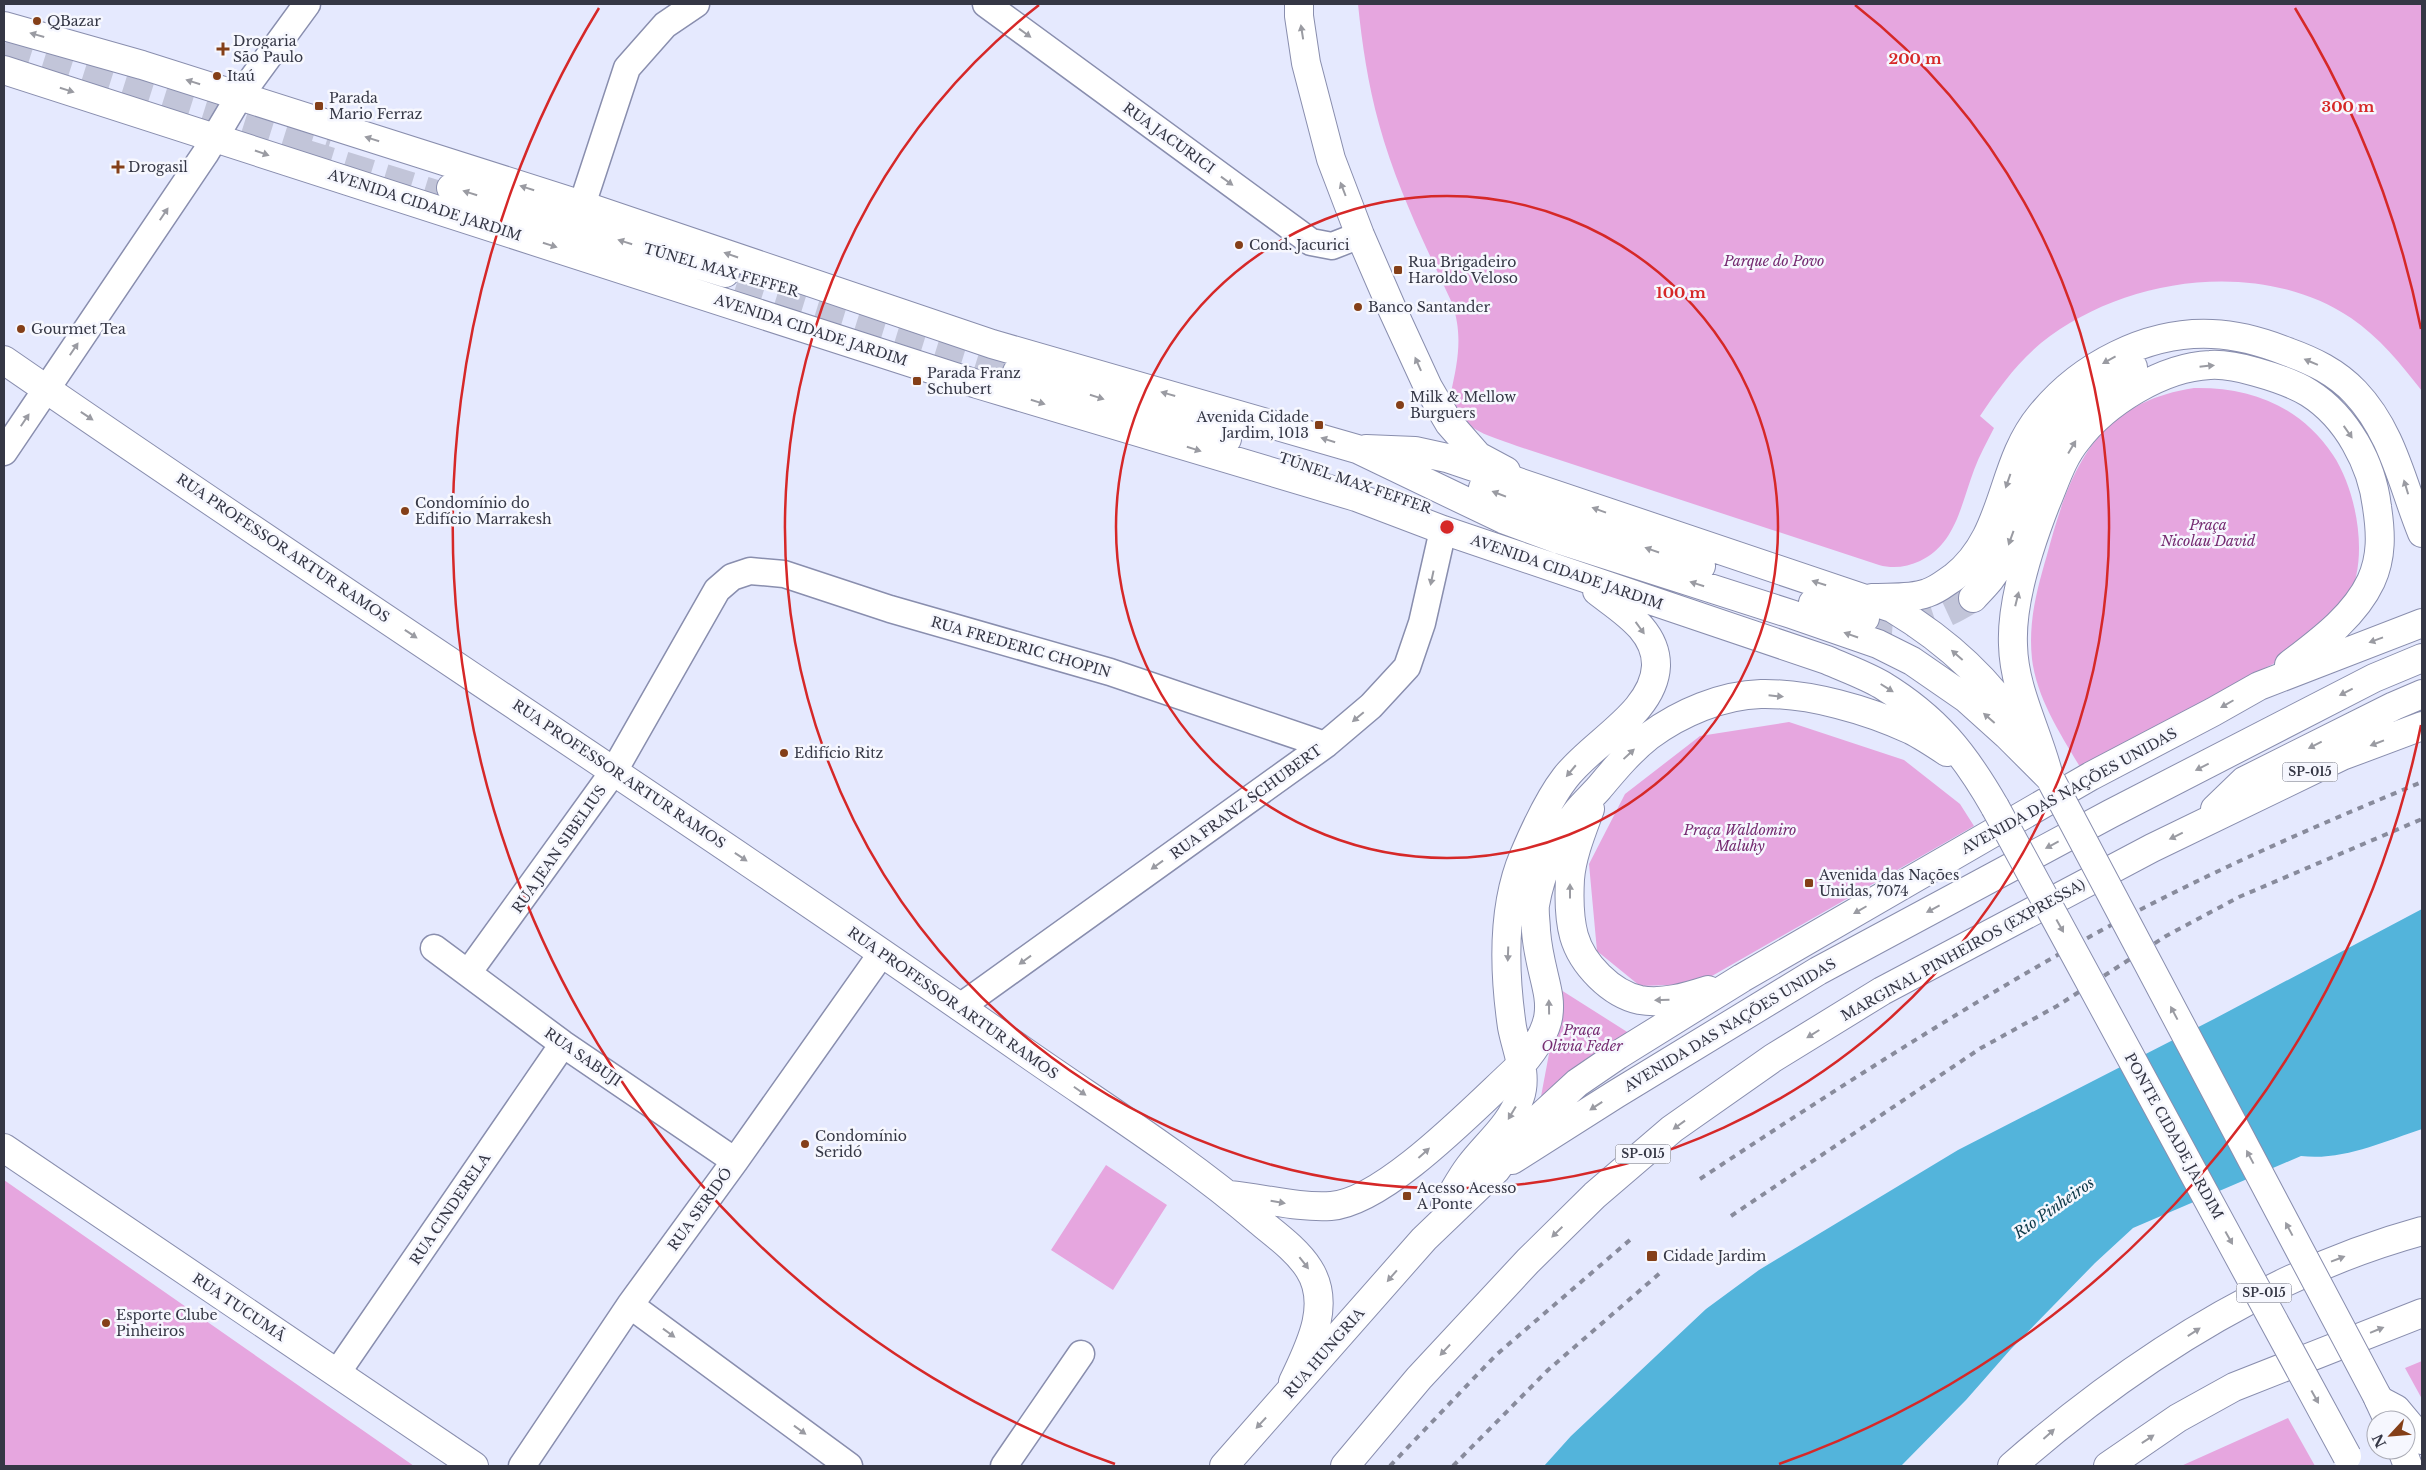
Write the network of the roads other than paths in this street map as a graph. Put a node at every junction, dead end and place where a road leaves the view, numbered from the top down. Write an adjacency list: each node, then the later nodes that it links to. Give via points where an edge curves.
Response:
1 (308, 4): 7 (street)
2 (696, 4): 10 (street, via 665,25 627,68)
3 (986, 4): 11 (street, RUA JACURICI, one-way to 11, via 1311,242 1332,246)
4 (1299, 4): 11 (main road, one-way to 4, via 1331,159 1306,63)
5 (4, 26): 7 (main road, AVENIDA CIDADE JARDIM, one-way to 5, via 142,65)
6 (4, 70): 8 (main road, AVENIDA CIDADE JARDIM, one-way to 8)
7 (239, 97): 8 (street); 10 (main road, AVENIDA CIDADE JARDIM, one-way to 7)
8 (216, 137): 16 (street, one-way to 8); 20 (main road, AVENIDA CIDADE JARDIM, one-way to 20, via 978,384 1356,497)
9 (451, 188): 13 (main road, TÚNEL MAX FEFFER, one-way to 9, via 743,279)
10 (582, 205): 13 (main road, AVENIDA CIDADE JARDIM, one-way to 10)
11 (1360, 235): 19 (main road, one-way to 11, via 1478,456 1449,423 1428,387)
12 (2257, 340): 21 (main road, one-way to 12, via 2398,461 2378,421 2354,392 2326,368); 24 (main road, one-way to 24, via 2195,345 2175,350 2140,363 2087,396 2054,434 2037,462 2000,565); 25 (main road, one-way to 25, via 2182,334 2149,342 2088,372 2062,391 2023,442 1991,530 1970,562 1941,587 1926,594)
13 (992, 344): 17 (main road, AVENIDA CIDADE JARDIM, one-way to 13)
14 (4, 360): 16 (main road, RUA PROFESSOR ARTUR RAMOS)
15 (1017, 372): 28 (main road, TÚNEL MAX FEFFER, one-way to 28, via 1291,460 1779,632)
16 (46, 389): 18 (street, one-way to 16); 34 (main road, RUA PROFESSOR ARTUR RAMOS, one-way to 34)
17 (1357, 449): 19 (main road, AVENIDA CIDADE JARDIM, via 1415,450); 25 (main road, one-way to 17, via 1791,596 1639,545 1437,471); 35 (main road, AVENIDA CIDADE JARDIM, one-way to 17, via 2008,735 1967,699 1912,661 1878,644 1502,519)
18 (4, 452)
19 (1531, 486): 25 (main road, AVENIDA CIDADE JARDIM, one-way to 19)
20 (1442, 530): 22 (main road, AVENIDA CIDADE JARDIM); 32 (street, RUA FRANZ SCHUBERT, one-way to 32, via 1422,623 1407,667 1371,706)
21 (2422, 533)
22 (1576, 575): 28 (main road, AVENIDA CIDADE JARDIM); 45 (main road, one-way to 45, via 1626,611 1639,625 1656,664 1648,692 1632,714 1576,764 1564,779 1523,856 1510,905 1507,956 1513,1029)
23 (717, 590): 32 (street, RUA FREDERIC CHOPIN, via 732,577 750,571 784,574 890,609 1110,672); 34 (street, RUA JEAN SIBELIUS)
24 (1973, 598)
25 (1865, 608): 35 (main road, AVENIDA CIDADE JARDIM, one-way to 25, via 2017,723 1974,669 1943,642 1892,608)
26 (2422, 623): 29 (main road, AVENIDA DAS NAÇÕES UNIDAS, one-way to 29)
27 (2422, 658): 48 (main road, AVENIDA DAS NAÇÕES UNIDAS, one-way to 48, via 2374,678 2110,814 1818,971)
28 (1827, 660): 33 (main road, AVENIDA CIDADE JARDIM, one-way to 33, via 1881,685 1920,710 1949,738)
29 (2259, 686): 35 (main road, one-way to 29, via 2022,696 2013,648 2015,604 2041,516 2060,468 2076,441 2116,402 2177,372 2209,365 2240,368 2274,377 2309,393 2342,424 2358,447 2374,486 2381,532 2379,559 2370,581 2351,611 2332,630); 42 (main road, AVENIDA DAS NAÇÕES UNIDAS, one-way to 42, via 2091,776)
30 (2422, 694): 38 (main road, one-way to 38, via 2244,781)
31 (2422, 726): 38 (main road, MARGINAL PINHEIROS (EXPRESSA) / SP-015, one-way to 38, via 2342,756)
32 (1325, 745): 43 (street, RUA FRANZ SCHUBERT, one-way to 43)
33 (1972, 767): 36 (main road, RUA PROFESSOR ARTUR RAMOS, one-way to 33, via 1650,736 1689,713 1723,700 1761,694 1809,699 1862,711 1912,731); 37 (main road, AVENIDA CIDADE JARDIM)
34 (614, 771): 40 (main road, RUA PROFESSOR ARTUR RAMOS, one-way to 40); 41 (street, RUA JEAN SIBELIUS)
35 (2050, 779): 57 (main road, one-way to 35, bridge)
36 (1597, 790): 42 (main road, one-way to 36, via 1690,996 1664,1001 1640,1000 1616,990 1586,960 1574,937 1570,915 1570,878 1580,836); 45 (main road, RUA PROFESSOR ARTUR RAMOS, one-way to 36, via 1541,1040 1550,1006 1538,949 1534,907 1544,867 1571,819)
37 (1995, 807): 59 (main road, PONTE CIDADE JARDIM, one-way to 59, bridge)
38 (2200, 824): 65 (main road, MARGINAL PINHEIROS (EXPRESSA) / SP-015, one-way to 65, via 1882,991 1773,1058 1672,1130 1595,1196 1528,1261 1419,1378)
39 (434, 948): 41 (street, RUA SABUJI)
40 (882, 953): 43 (main road, RUA PROFESSOR ARTUR RAMOS); 47 (street, RUA SERIDÓ)
41 (468, 974): 44 (street, RUA SABUJI)
42 (1742, 978): 48 (main road, AVENIDA DAS NAÇÕES UNIDAS, via 1577,1083 1525,1131)
43 (960, 1007): 49 (main road, RUA PROFESSOR ARTUR RAMOS, one-way to 49)
44 (563, 1044): 47 (street, RUA SABUJI); 55 (street, RUA CINDERELA)
45 (1521, 1065): 49 (main road, RUA PROFESSOR ARTUR RAMOS, one-way to 45, via 1325,1206 1363,1198 1418,1158); 51 (main road, one-way to 51, via 1521,1096 1512,1114 1468,1168)
46 (4, 1148): 55 (main road, RUA TUCUMÃ)
47 (735, 1161): 52 (street, RUA SERIDÓ)
48 (1496, 1170): 51 (main road, AVENIDA DAS NAÇÕES UNIDAS)
49 (1229, 1195): 56 (main road, RUA PROFESSOR ARTUR RAMOS, one-way to 56, via 1301,1258 1317,1288 1319,1304 1315,1334)
50 (2422, 1230): 66 (main road, SP-015, one-way to 50, via 2058,1426 2220,1316 2298,1275)
51 (1424, 1239): 56 (main road, RUA HUNGRIA, one-way to 56)
52 (630, 1304): 61 (street, RUA SERIDÓ); 62 (street, one-way to 62)
53 (2422, 1313): 67 (main road, one-way to 53, via 2178,1418 2234,1387)
54 (1081, 1354): 63 (street)
55 (338, 1373): 60 (main road, RUA TUCUMÃ)
56 (1289, 1393): 64 (main road, RUA HUNGRIA, one-way to 64)
57 (2381, 1405): 58 (main road, via 2396,1409)
58 (2422, 1440)
59 (2349, 1461)
60 (474, 1466)
61 (522, 1466)
62 (849, 1466)
63 (1004, 1466)
64 (1224, 1466)
65 (1345, 1466)
66 (2012, 1466)
67 (2108, 1466)

